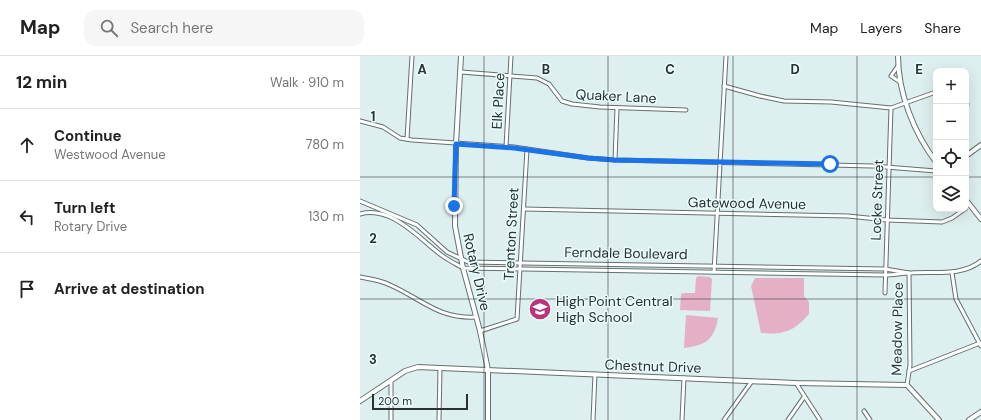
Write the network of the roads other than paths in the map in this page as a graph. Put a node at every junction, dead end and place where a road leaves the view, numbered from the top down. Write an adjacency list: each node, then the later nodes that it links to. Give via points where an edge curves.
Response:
1 (412, 56): 17 (street)
2 (461, 56): 7 (street, Rotary Drive)
3 (511, 56): 8 (street, Elk Place)
4 (726, 56): 10 (street)
5 (898, 56): 6 (street)
6 (898, 64): 9 (street); 9 (street, via 891,76 900,80)
7 (460, 72): 8 (street, Quaker Lane); 18 (street, Rotary Drive)
8 (510, 75): 13 (street, Quaker Lane, via 541,79 567,103); 20 (street, Elk Place)
9 (902, 84): 12 (street)
10 (724, 86): 14 (street, via 784,101 831,102); 25 (street)
11 (933, 93): 12 (street)
12 (907, 103): 14 (street); 23 (street, via 917,131)
13 (617, 108): 15 (street, Quaker Lane); 24 (street)
14 (891, 108): 26 (street, Locke Street)
15 (686, 110)
16 (360, 121): 17 (street, via 384,127 400,138)
17 (407, 139): 18 (street)
18 (456, 144): 20 (street); 39 (street, Rotary Drive, via 454,206)
19 (981, 145): 22 (street)
20 (506, 147): 21 (street)
21 (527, 149): 24 (street); 31 (street, Trenton Street)
22 (969, 154)
23 (933, 157)
24 (615, 160): 25 (street)
25 (720, 162): 26 (street); 34 (street)
26 (889, 167): 27 (street); 38 (street, Locke Street)
27 (933, 171)
28 (360, 201): 30 (street, Ferndale Boulevard)
29 (970, 205): 37 (street)
30 (380, 208): 35 (street); 39 (street, Ferndale Boulevard, via 417,226 447,252)
31 (524, 209): 34 (street, Gatewood Avenue); 41 (street, Trenton Street)
32 (960, 212): 38 (street, Gatewood Avenue, via 944,221)
33 (362, 213): 35 (street, Ferndale Boulevard); 36 (street)
34 (717, 213): 38 (street, Gatewood Avenue, via 848,216); 42 (street)
35 (378, 214): 43 (street, Ferndale Boulevard, via 410,228 444,258)
36 (360, 217)
37 (981, 219)
38 (887, 220): 45 (street, Locke Street)
39 (461, 260): 41 (street, Ferndale Boulevard); 43 (street, Rotary Drive)
40 (981, 261): 47 (street, Ferndale Boulevard, via 970,268)
41 (520, 262): 42 (street, Ferndale Boulevard); 44 (street, Trenton Street)
42 (714, 266): 45 (street, Ferndale Boulevard); 46 (street)
43 (463, 268): 44 (street, Ferndale Boulevard); 52 (street, Rotary Drive)
44 (520, 269): 46 (street, Ferndale Boulevard); 53 (street, Trenton Street, via 517,319)
45 (885, 269): 48 (street, Ferndale Boulevard); 49 (street, Locke Street)
46 (714, 272): 49 (street, Ferndale Boulevard)
47 (952, 272): 48 (street, Ferndale Boulevard); 54 (street, via 956,299)
48 (909, 273): 49 (street, Ferndale Boulevard); 57 (street, Meadow Place)
49 (886, 275): 51 (street, Locke Street)
50 (360, 277): 52 (street, via 392,285 444,314)
51 (885, 293)
52 (476, 317): 53 (street, Rotary Drive)
53 (480, 332): 56 (street, Rotary Drive)
54 (980, 344): 57 (street)
55 (440, 368): 56 (street, Chestnut Drive); 61 (street, Chestnut Drive, via 411,369); 69 (street)
56 (488, 370): 58 (street, Chestnut Drive); 70 (street, Rotary Drive)
57 (909, 372): 63 (street, Meadow Place)
58 (595, 374): 59 (street, Chestnut Drive); 71 (street)
59 (684, 378): 60 (street, Chestnut Drive); 72 (street)
60 (752, 381): 62 (street, Chestnut Drive); 73 (street)
61 (391, 382): 65 (street, Chestnut Drive); 68 (street)
62 (796, 383): 63 (street, Chestnut Drive); 64 (street)
63 (907, 385): 77 (street)
64 (804, 397): 74 (street); 75 (street)
65 (360, 401)
66 (864, 412): 76 (street)
67 (981, 412): 78 (street)
68 (391, 420)
69 (439, 420)
70 (488, 420)
71 (593, 420)
72 (682, 420)
73 (724, 420)
74 (788, 420)
75 (820, 420)
76 (870, 420)
77 (939, 420)
78 (969, 420)

